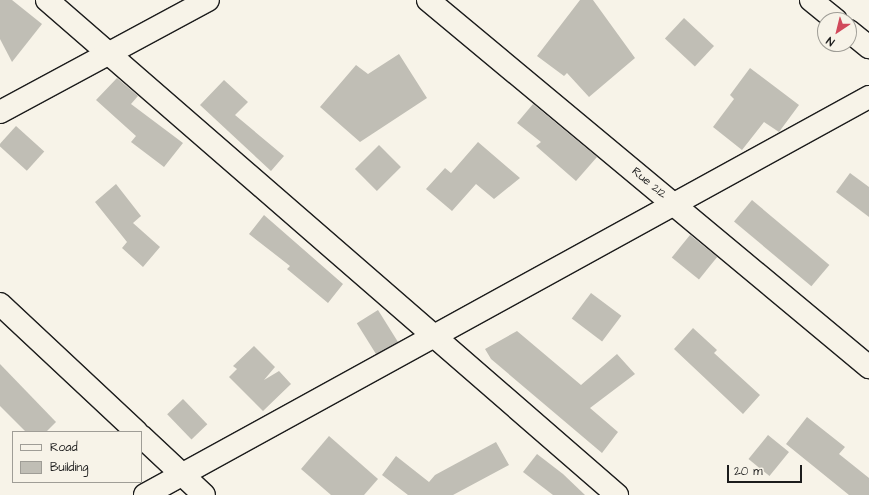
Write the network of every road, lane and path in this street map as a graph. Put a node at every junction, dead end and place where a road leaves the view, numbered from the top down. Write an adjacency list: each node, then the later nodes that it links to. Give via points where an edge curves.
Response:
1 (47, 0): 8 (street)
2 (208, 0): 8 (street)
3 (428, 0): 11 (street, Rue 212)
4 (811, 0): 5 (street)
5 (826, 12)
6 (857, 37): 7 (street)
7 (869, 47)
8 (108, 52): 10 (street); 13 (street)
9 (869, 97): 11 (street)
10 (0, 112)
11 (675, 206): 13 (street); 14 (street, Rue 212)
12 (0, 304): 15 (street)
13 (434, 336): 17 (street); 20 (street)
14 (869, 367)
15 (136, 431)
16 (142, 437): 17 (street)
17 (183, 475): 18 (street); 19 (street)
18 (145, 495)
19 (204, 495)
20 (617, 495)

